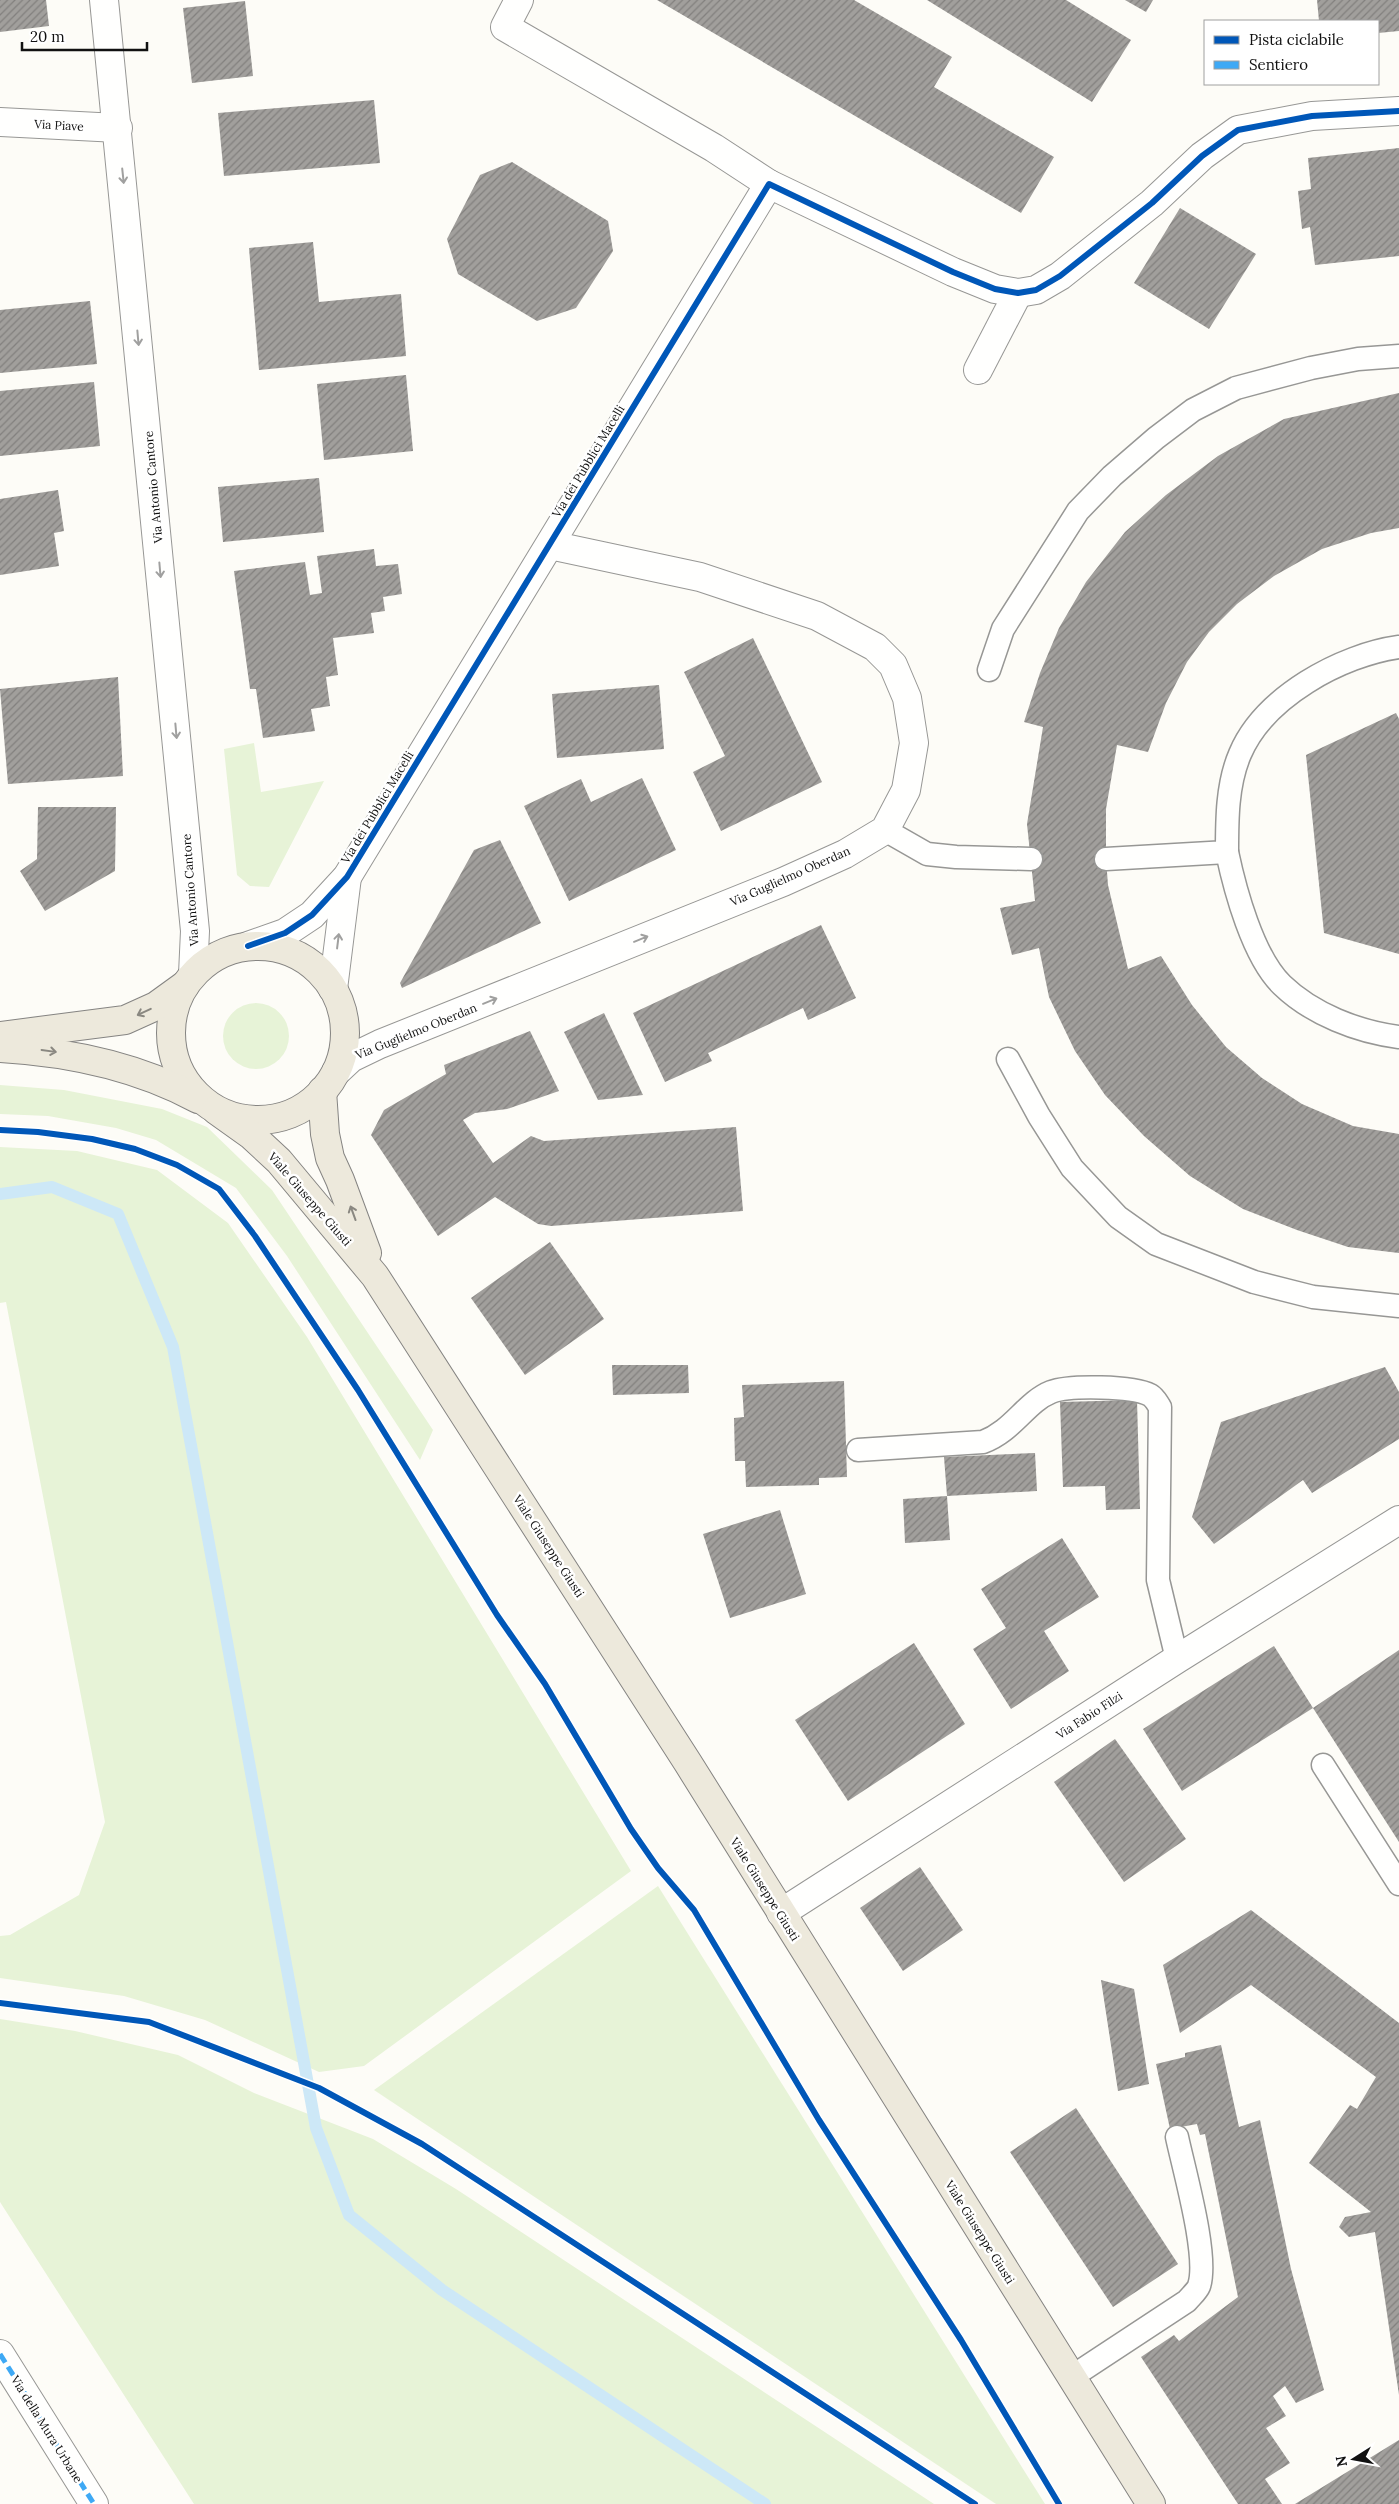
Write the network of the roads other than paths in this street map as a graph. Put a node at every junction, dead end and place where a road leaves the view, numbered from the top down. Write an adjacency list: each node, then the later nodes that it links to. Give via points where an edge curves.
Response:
1 (104, 0): 5 (street, Via Antonio Cantore)
2 (519, 0): 6 (street, via 504,27 697,138)
3 (1399, 111): 7 (street, via 1312,116 1238,130 1202,156 1152,203 1060,276 1036,290)
4 (0, 122): 5 (street, Via Piave)
5 (118, 128): 19 (street, Via Antonio Cantore, one-way to 19, via 195,931)
6 (769, 184): 7 (street, via 953,272 995,289); 10 (street, Via dei Pubblici Macelli)
7 (1018, 293): 9 (street)
8 (1399, 356): 12 (lane, via 1358,359 1310,368 1236,388 1193,410 1163,432 1078,511 1003,629)
9 (978, 370)
10 (550, 545): 13 (street, Via Guglielmo Oberdan, via 700,577 817,616 875,647 893,665 907,698 914,743 906,790); 17 (street, Via dei Pubblici Macelli)
11 (1399, 647): 14 (lane, via 1363,654 1330,667 1277,705 1257,727 1240,753 1233,778 1228,806)
12 (989, 670)
13 (884, 830): 15 (lane, via 928,854); 25 (street, Via Guglielmo Oberdan, one-way to 13, via 351,1058 380,1044 845,854)
14 (1227, 852): 16 (lane); 22 (lane, via 1246,918 1262,955 1281,984 1327,1016 1359,1028)
15 (1031, 859)
16 (1106, 859)
17 (347, 877): 18 (street, Via dei Pubblici Macelli, via 312,915 285,933); 20 (street, Via dei Pubblici Macelli, one-way to 17)
18 (248, 946): 19 (main road, via 228,950 209,960); 20 (main road, via 268,946 306,960)
19 (189, 979): 21 (main road, one-way to 21, via 156,1006 124,1020); 26 (main road, via 174,1008 170,1034 175,1059 186,1083)
20 (333, 989): 25 (main road, via 345,1030 342,1051)
21 (0, 1036)
22 (1399, 1037)
23 (0, 1048): 26 (main road, one-way to 26, via 59,1053 126,1069 167,1082)
24 (1008, 1059): 28 (lane, via 1072,1168 1118,1216 1156,1244 1254,1282 1313,1297)
25 (329, 1081): 26 (main road, via 305,1106 283,1116 261,1120 238,1118); 27 (main road, Viale Giuseppe Giusti, one-way to 25, via 330,1158 325,1134)
26 (210, 1106): 27 (main road, Viale Giuseppe Giusti, via 251,1135 279,1161)
27 (375, 1276): 34 (main road, Viale Giuseppe Giusti, via 688,1763)
28 (1399, 1306)
29 (858, 1450): 31 (lane, via 983,1442 998,1437 1050,1392 1110,1388 1136,1390 1153,1396 1160,1407 1158,1580)
30 (1399, 1520): 31 (street, Via Fabio Filzi)
31 (1177, 1659): 34 (street, Via Fabio Filzi)
32 (1323, 1765): 33 (lane)
33 (1399, 1884)
34 (780, 1913): 37 (main road, Viale Giuseppe Giusti)
35 (1177, 2137): 37 (lane, via 1202,2268 1198,2288 1187,2301)
36 (0, 2354): 38 (street, Via della Mura Urbane)
37 (1070, 2378): 39 (main road, Viale Giuseppe Giusti)
38 (94, 2504)
39 (1151, 2504)

